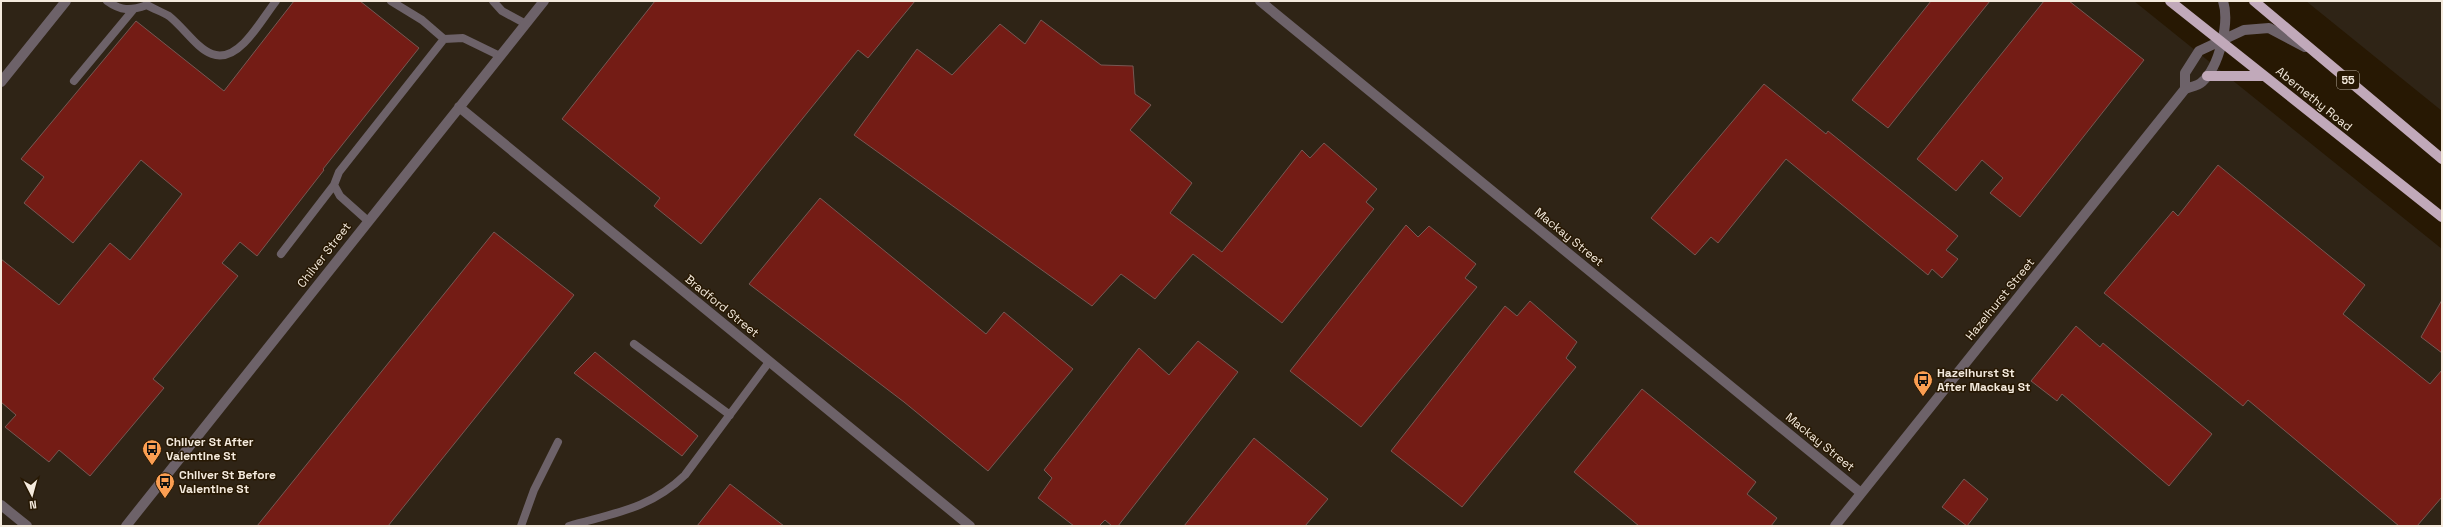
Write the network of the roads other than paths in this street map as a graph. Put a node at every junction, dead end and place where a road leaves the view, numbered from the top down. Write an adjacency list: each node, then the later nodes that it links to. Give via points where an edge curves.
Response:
1 (66, 1): 20 (street)
2 (106, 1): 11 (lane, via 119,9)
3 (276, 1): 11 (lane, via 245,42 231,54 219,57 206,52 168,16 147,5)
4 (391, 1): 13 (lane, via 422,20)
5 (493, 1): 12 (lane, via 502,11)
6 (544, 1): 12 (street, Chilver Street)
7 (1260, 1): 32 (street, Mackay Street)
8 (2170, 1): 14 (main road, Abernethy Road)
9 (2223, 1): 14 (street, Hazelhurst Street, via 2226,22)
10 (2254, 1): 15 (main road, 55)
11 (133, 10): 19 (lane)
12 (526, 24): 16 (street, Chilver Street)
13 (444, 38): 16 (lane, via 463,38); 24 (lane, via 338,172)
14 (2221, 41): 15 (street, via 2244,30 2269,28); 17 (street, Hazelhurst Street, via 2215,66); 18 (main road, Abernethy Road); 21 (street, via 2199,51 2185,73)
15 (2312, 50): 23 (main road, 55)
16 (500, 56): 22 (street, Chilver Street)
17 (2207, 76): 18 (main road); 21 (street, Hazelhurst Street, via 2201,84)
18 (2264, 76): 25 (main road, Abernethy Road)
19 (74, 81)
20 (1, 82)
21 (2185, 89): 32 (street, Hazelhurst Street)
22 (459, 107): 26 (street, Chilver Street); 29 (street, Bradford Street)
23 (2442, 159)
24 (334, 185): 26 (lane, via 340,196); 27 (lane)
25 (2442, 217)
26 (368, 221): 35 (street, Chilver Street)
27 (281, 254)
28 (634, 344): 30 (lane)
29 (769, 362): 30 (lane); 38 (street, Bradford Street)
30 (730, 415): 37 (lane, via 685,475 670,490 644,505)
31 (558, 442): 36 (lane, via 534,490)
32 (1861, 493): 39 (street, Hazelhurst Street)
33 (1, 505): 34 (street)
34 (28, 526)
35 (126, 526)
36 (521, 526)
37 (569, 526)
38 (970, 526)
39 (1835, 526)

